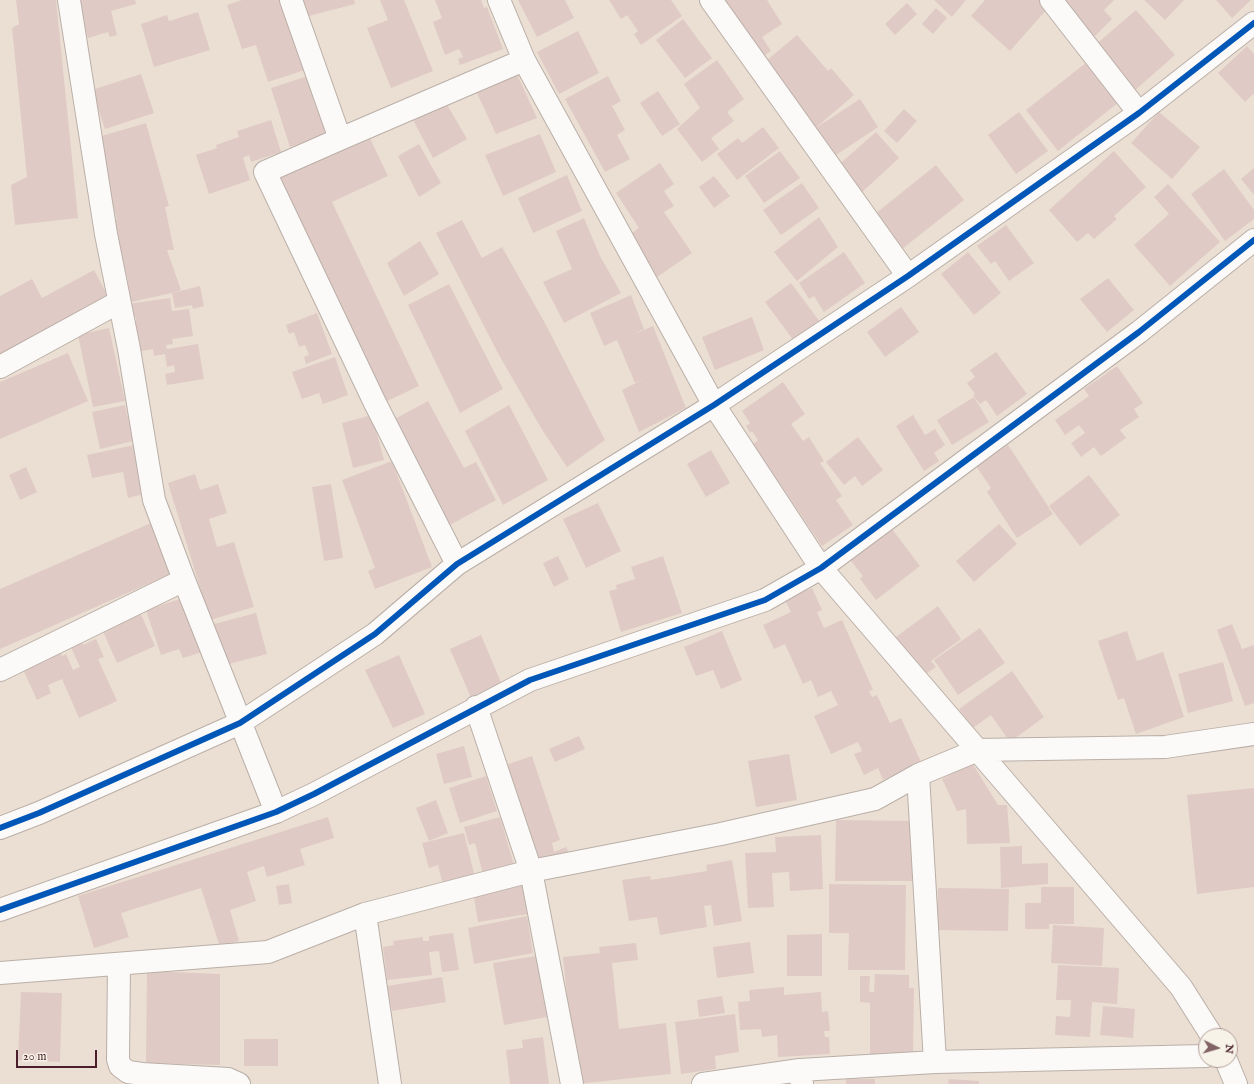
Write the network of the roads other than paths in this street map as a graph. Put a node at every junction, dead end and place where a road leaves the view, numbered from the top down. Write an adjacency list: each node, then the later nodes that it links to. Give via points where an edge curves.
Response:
1 (69, 0): 12 (street)
2 (291, 0): 9 (street)
3 (499, 0): 7 (street)
4 (711, 0): 11 (street)
5 (1051, 0): 8 (street)
6 (1254, 23): 8 (street)
7 (524, 60): 9 (street); 14 (street)
8 (1140, 114): 11 (street)
9 (340, 139): 15 (street, via 265,172 375,403)
10 (1254, 240): 16 (street, via 1139,332)
11 (908, 276): 14 (street)
12 (119, 302): 13 (street); 17 (street, via 154,500)
13 (0, 367)
14 (714, 405): 15 (street); 16 (street)
15 (457, 564): 20 (street, via 375,634)
16 (820, 568): 19 (street, via 766,600 530,680); 22 (street)
17 (184, 580): 18 (street); 20 (street)
18 (0, 670)
19 (476, 708): 24 (street); 26 (street)
20 (240, 723): 24 (street); 25 (street, via 38,814)
21 (1254, 734): 22 (street, via 1165,747)
22 (978, 750): 23 (street); 31 (street, via 1182,987)
23 (918, 775): 26 (street, via 876,800); 33 (street)
24 (276, 812): 27 (street)
25 (0, 828)
26 (532, 871): 28 (street); 38 (street)
27 (0, 910)
28 (365, 914): 29 (street, via 268,952); 37 (street)
29 (120, 964): 30 (street); 36 (street, via 120,1066 128,1072 228,1079)
30 (0, 973)
31 (1207, 1028)
32 (1198, 1056): 33 (street)
33 (935, 1062): 35 (street)
34 (1229, 1068): 40 (street)
35 (801, 1077): 39 (street)
36 (240, 1084)
37 (390, 1084)
38 (572, 1084)
39 (703, 1084)
40 (1236, 1084)

